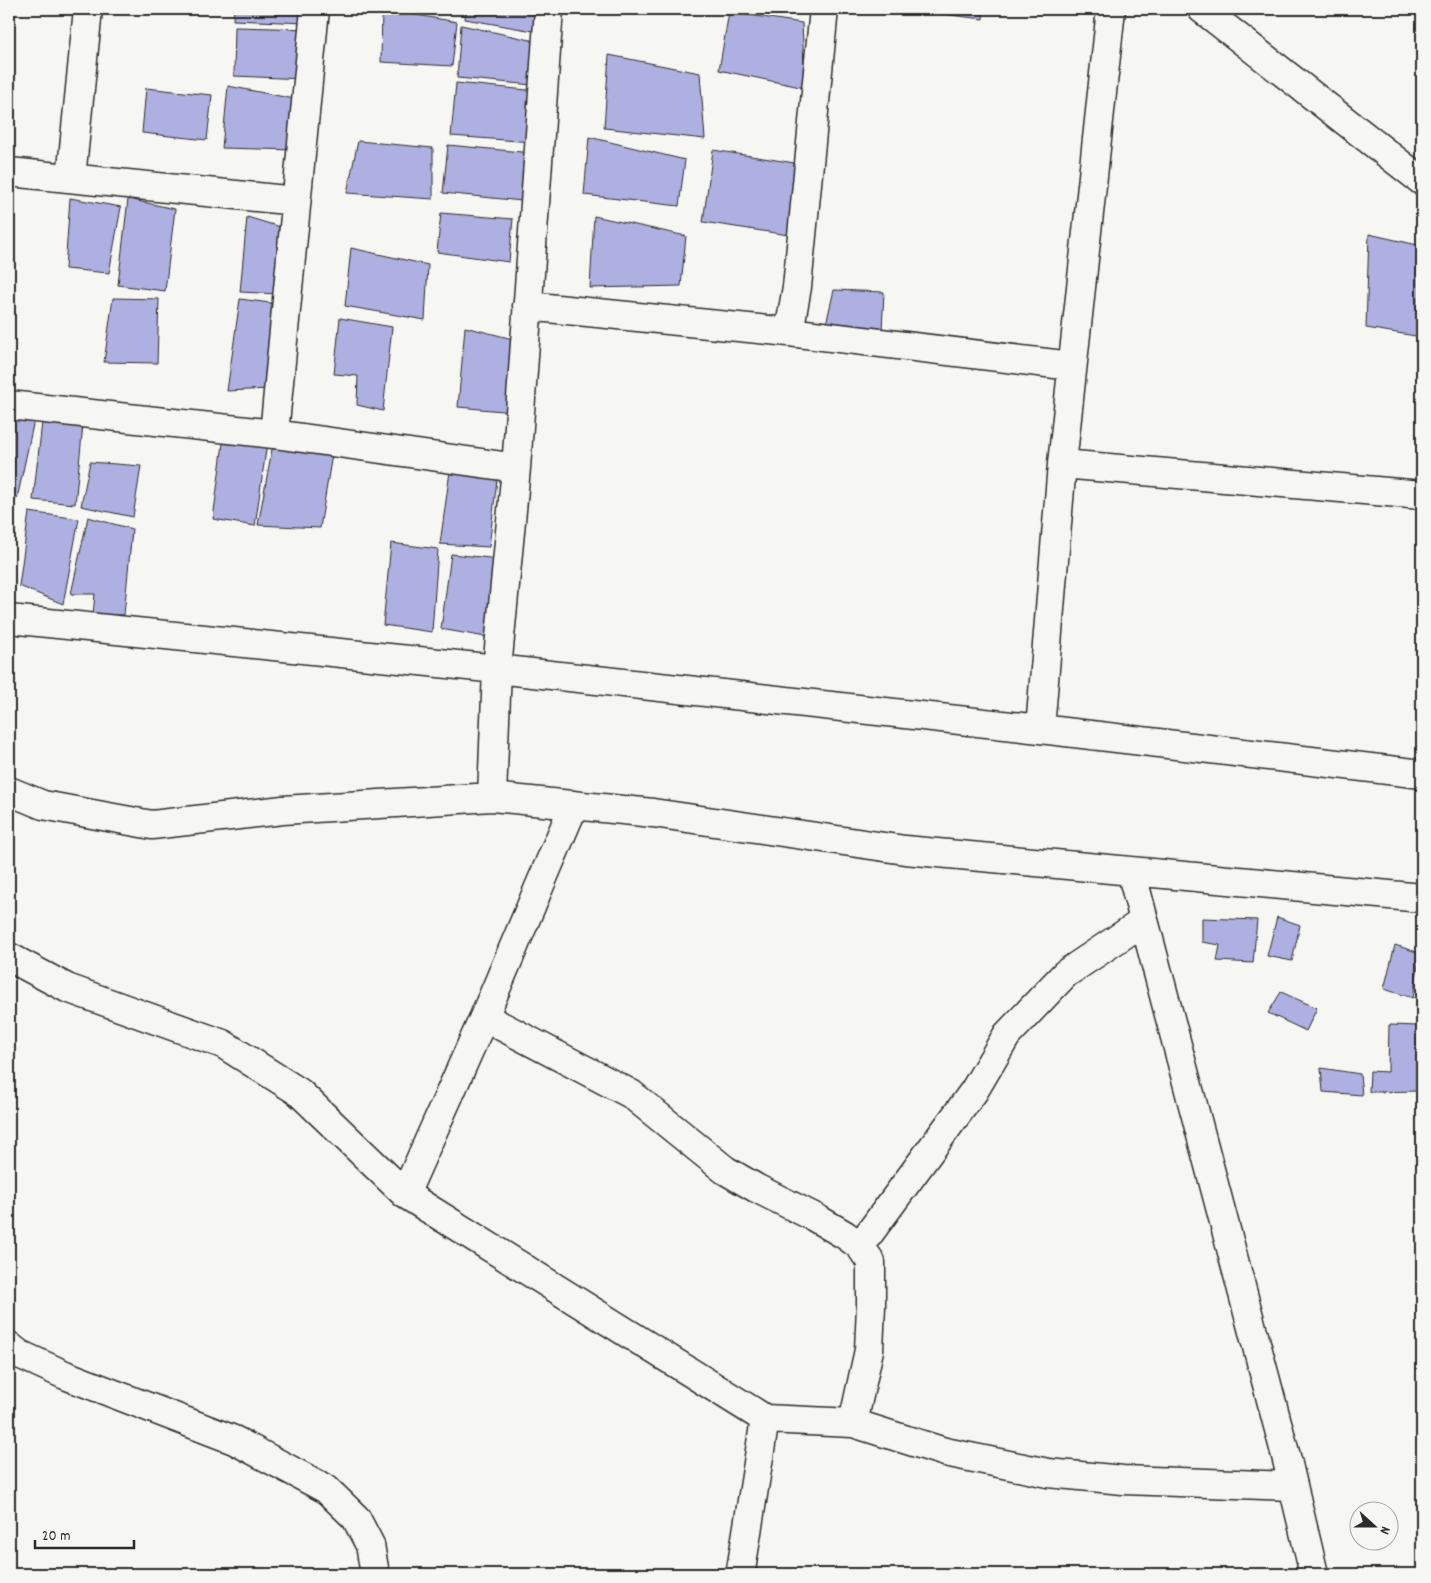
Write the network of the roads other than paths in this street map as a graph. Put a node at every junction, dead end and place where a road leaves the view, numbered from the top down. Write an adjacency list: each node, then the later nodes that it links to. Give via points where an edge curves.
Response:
1 (88, 9): 8 (street)
2 (315, 9): 10 (street)
3 (549, 9): 11 (street)
4 (824, 9): 12 (street, via 797,287)
5 (1111, 9): 13 (street)
6 (1202, 9): 9 (street)
7 (9, 172): 8 (street)
8 (71, 178): 10 (street)
9 (1422, 181)
10 (296, 201): 15 (street)
11 (527, 306): 12 (street); 17 (street)
12 (789, 332): 13 (street)
13 (1072, 366): 16 (street)
14 (9, 404): 15 (street)
15 (274, 434): 17 (street)
16 (1062, 464): 18 (street); 21 (street)
17 (516, 468): 20 (street)
18 (1422, 495)
19 (9, 619): 20 (street)
20 (497, 669): 21 (street); 24 (street)
21 (1040, 729): 22 (street)
22 (1422, 774)
23 (9, 791): 24 (street, via 43,804 152,826 282,810)
24 (492, 797): 25 (street)
25 (574, 805): 26 (street, via 653,813 906,850); 30 (street)
26 (1131, 871): 27 (street); 28 (street)
27 (1422, 898)
28 (1144, 922): 32 (street, via 1065,974 1007,1035 974,1091); 36 (street)
29 (9, 957): 31 (street, via 67,988 223,1044 299,1092)
30 (484, 1017): 31 (street); 32 (street, via 631,1094 725,1170 814,1217)
31 (405, 1194): 34 (street)
32 (860, 1246): 35 (street, via 871,1262 871,1306 869,1350)
33 (9, 1346): 37 (street, via 65,1375 234,1440 326,1489 356,1518 370,1545)
34 (765, 1418): 35 (street); 38 (street)
35 (853, 1423): 36 (street, via 945,1452 1048,1473 1122,1480)
36 (1293, 1486): 39 (street)
37 (375, 1574)
38 (739, 1574)
39 (1314, 1574)

